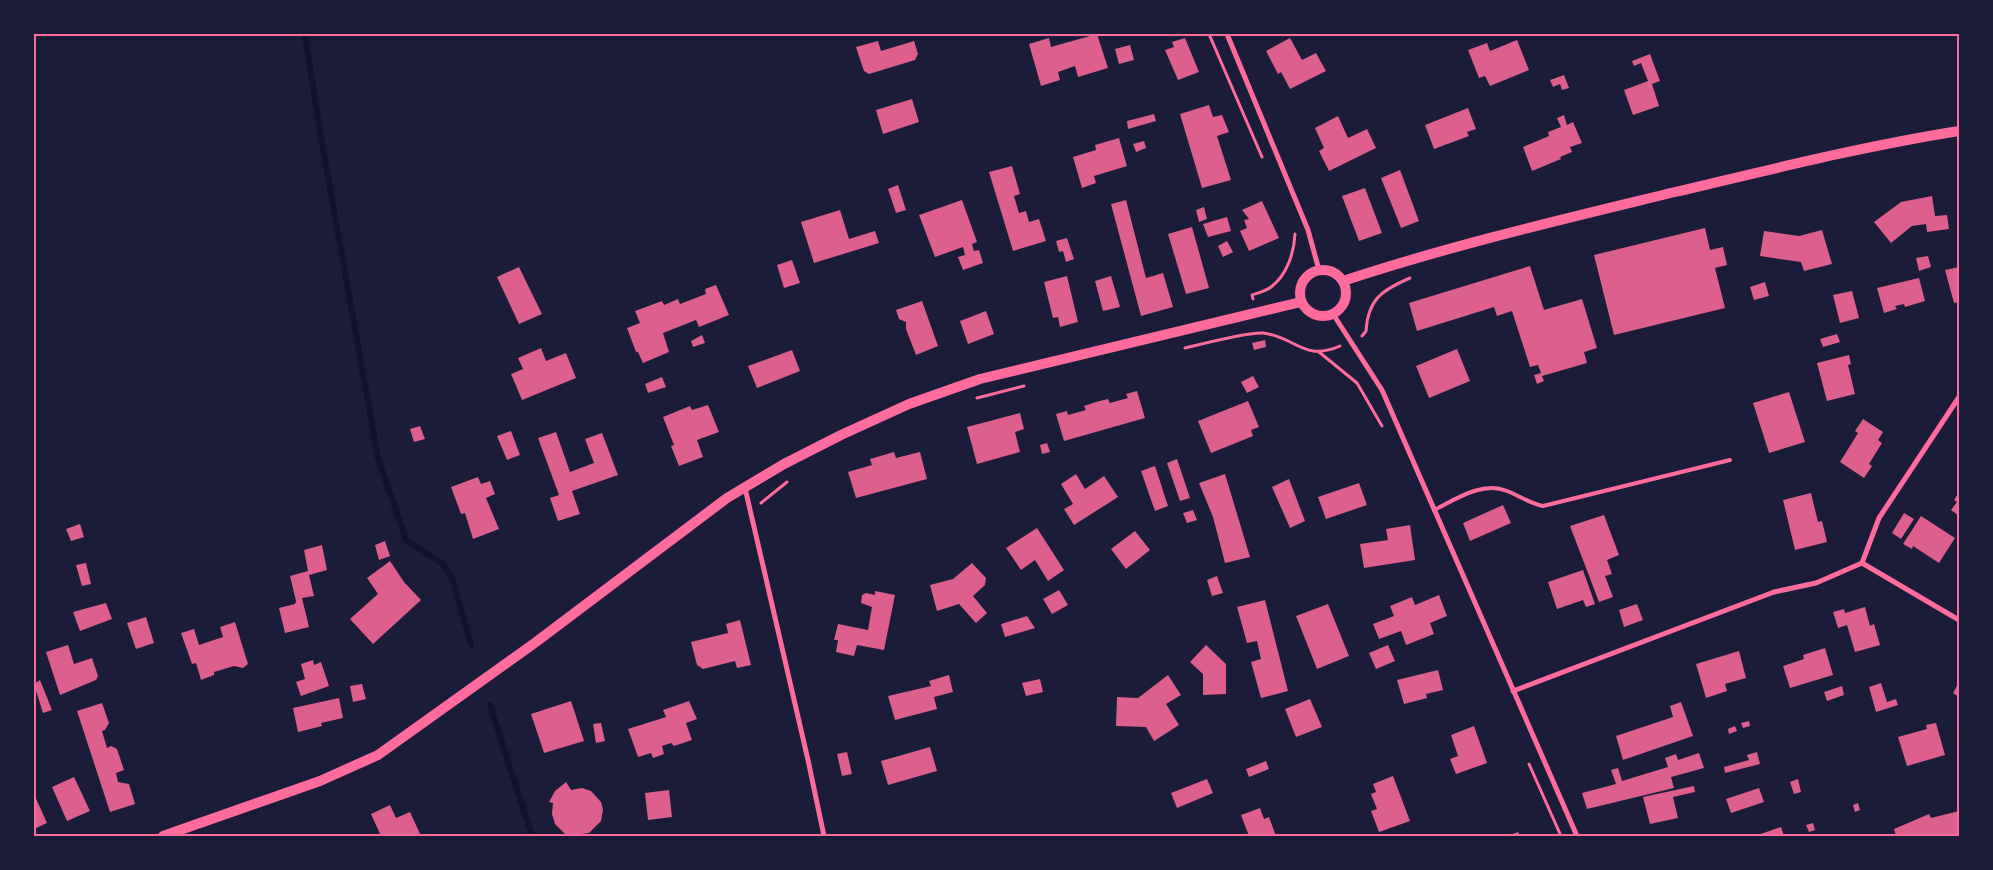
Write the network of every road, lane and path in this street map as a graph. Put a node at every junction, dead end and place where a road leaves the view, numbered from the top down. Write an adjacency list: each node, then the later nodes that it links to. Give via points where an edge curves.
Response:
1 (1209, 34): 4 (path)
2 (1227, 34): 6 (street, via 1308,230)
3 (1959, 131): 8 (main road, via 1647,199 1412,258)
4 (1263, 161)
5 (1295, 233): 10 (path, via 1294,250 1286,269 1271,287 1252,295)
6 (1319, 270): 8 (main road, via 1333,272); 9 (main road, via 1302,282)
7 (1414, 276): 13 (path, via 1386,288 1367,312 1366,331)
8 (1343, 281): 11 (main road, via 1344,303)
9 (1301, 302): 10 (main road); 11 (main road, via 1305,309 1318,316)
10 (1255, 314): 12 (path); 22 (main road, via 980,379 909,404 784,464)
11 (1333, 314): 13 (street)
12 (1262, 333): 14 (path); 15 (path)
13 (1350, 342): 15 (path); 23 (street, via 1382,390)
14 (1179, 349)
15 (1318, 352): 19 (path, via 1357,383)
16 (1027, 386): 18 (path)
17 (1959, 397): 25 (street, via 1879,518)
18 (971, 400)
19 (1384, 432)
20 (1730, 460): 23 (lane, via 1543,506 1530,504 1496,488 1475,490)
21 (789, 480): 24 (path)
22 (745, 487): 24 (street); 29 (main road, via 378,755 320,781)
23 (1434, 510): 27 (street)
24 (751, 511): 30 (street)
25 (1862, 563): 26 (street); 27 (street, via 1816,583 1774,592)
26 (1959, 620)
27 (1513, 691): 32 (street)
28 (1527, 758): 31 (path)
29 (163, 836)
30 (824, 836)
31 (1561, 836)
32 (1577, 836)

